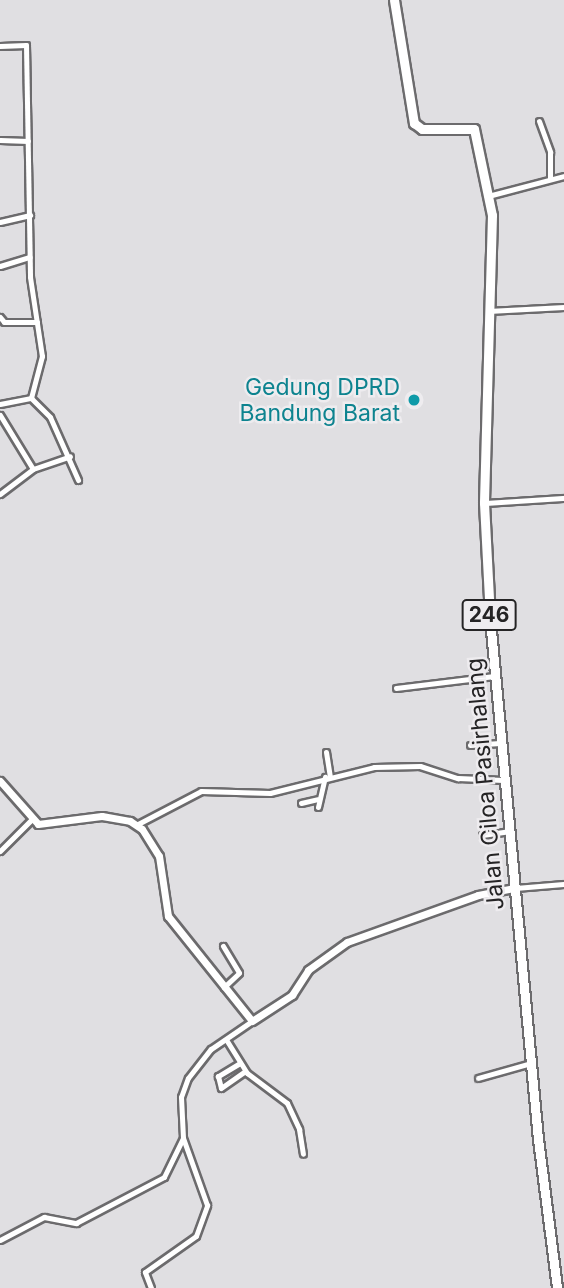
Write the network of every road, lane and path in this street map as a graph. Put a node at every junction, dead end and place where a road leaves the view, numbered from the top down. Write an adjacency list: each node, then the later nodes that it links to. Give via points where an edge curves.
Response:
1 (394, 0): 8 (main road, Jalan Ciloa Pasirhalang / 246, via 414,123 422,128 474,129)
2 (0, 46): 5 (street, via 26,45)
3 (539, 121): 7 (street, via 550,152)
4 (0, 141): 5 (street)
5 (28, 141): 9 (street)
6 (564, 176): 7 (street)
7 (550, 178): 8 (street)
8 (488, 196): 14 (main road, Jalan Ciloa Pasirhalang / 246, via 492,215)
9 (30, 215): 10 (street); 11 (street)
10 (0, 222)
11 (30, 257): 12 (street); 16 (street)
12 (0, 266)
13 (564, 307): 14 (street)
14 (488, 311): 25 (main road, Jalan Ciloa Pasirhalang / 246)
15 (0, 317): 16 (street, via 4,322)
16 (37, 322): 17 (street, via 41,364)
17 (31, 398): 18 (street); 20 (street, via 50,417)
18 (0, 404)
19 (0, 415): 21 (street)
20 (70, 456): 21 (street); 22 (street)
21 (33, 469): 23 (street)
22 (78, 480)
23 (0, 494)
24 (564, 498): 25 (street)
25 (484, 503): 26 (main road, Jalan Ciloa Pasirhalang / 246)
26 (494, 676): 27 (street); 28 (main road, Jalan Ciloa Pasirhalang / 246)
27 (396, 688)
28 (500, 743): 29 (street); 32 (main road, Jalan Ciloa Pasirhalang / 246)
29 (470, 745)
30 (326, 752): 31 (street)
31 (328, 777): 32 (street, via 374,767 420,766 457,778); 34 (street); 38 (street, via 270,793 201,791)
32 (503, 780): 39 (main road, Jalan Ciloa Pasirhalang / 246)
33 (0, 781): 37 (street)
34 (318, 799): 35 (street); 36 (street)
35 (301, 803)
36 (318, 807)
37 (31, 820): 38 (street, via 46,825 102,816); 41 (street)
38 (136, 825): 45 (street, via 155,845 168,916)
39 (509, 831): 40 (street); 43 (main road, Jalan Ciloa Pasirhalang / 246)
40 (482, 835)
41 (0, 851)
42 (564, 884): 43 (street)
43 (513, 888): 46 (street, via 464,899 347,942 308,970 292,995); 48 (main road, Jalan Ciloa Pasirhalang / 246)
44 (223, 946): 45 (street, via 239,973)
45 (224, 987): 46 (street)
46 (252, 1021): 47 (street)
47 (227, 1041): 49 (street); 52 (street, via 200,1061 182,1089)
48 (534, 1062): 51 (street); 56 (main road, Jalan Ciloa Pasirhalang / 246, via 538,1139)
49 (240, 1063): 50 (street); 50 (street, via 218,1076 221,1088)
50 (245, 1071): 53 (street, via 287,1104 299,1129)
51 (478, 1078)
52 (183, 1138): 54 (street, via 166,1175 155,1182 76,1223 44,1217); 55 (street, via 207,1205 196,1236 145,1272)
53 (303, 1154)
54 (0, 1240)
55 (151, 1288)
56 (557, 1288)

